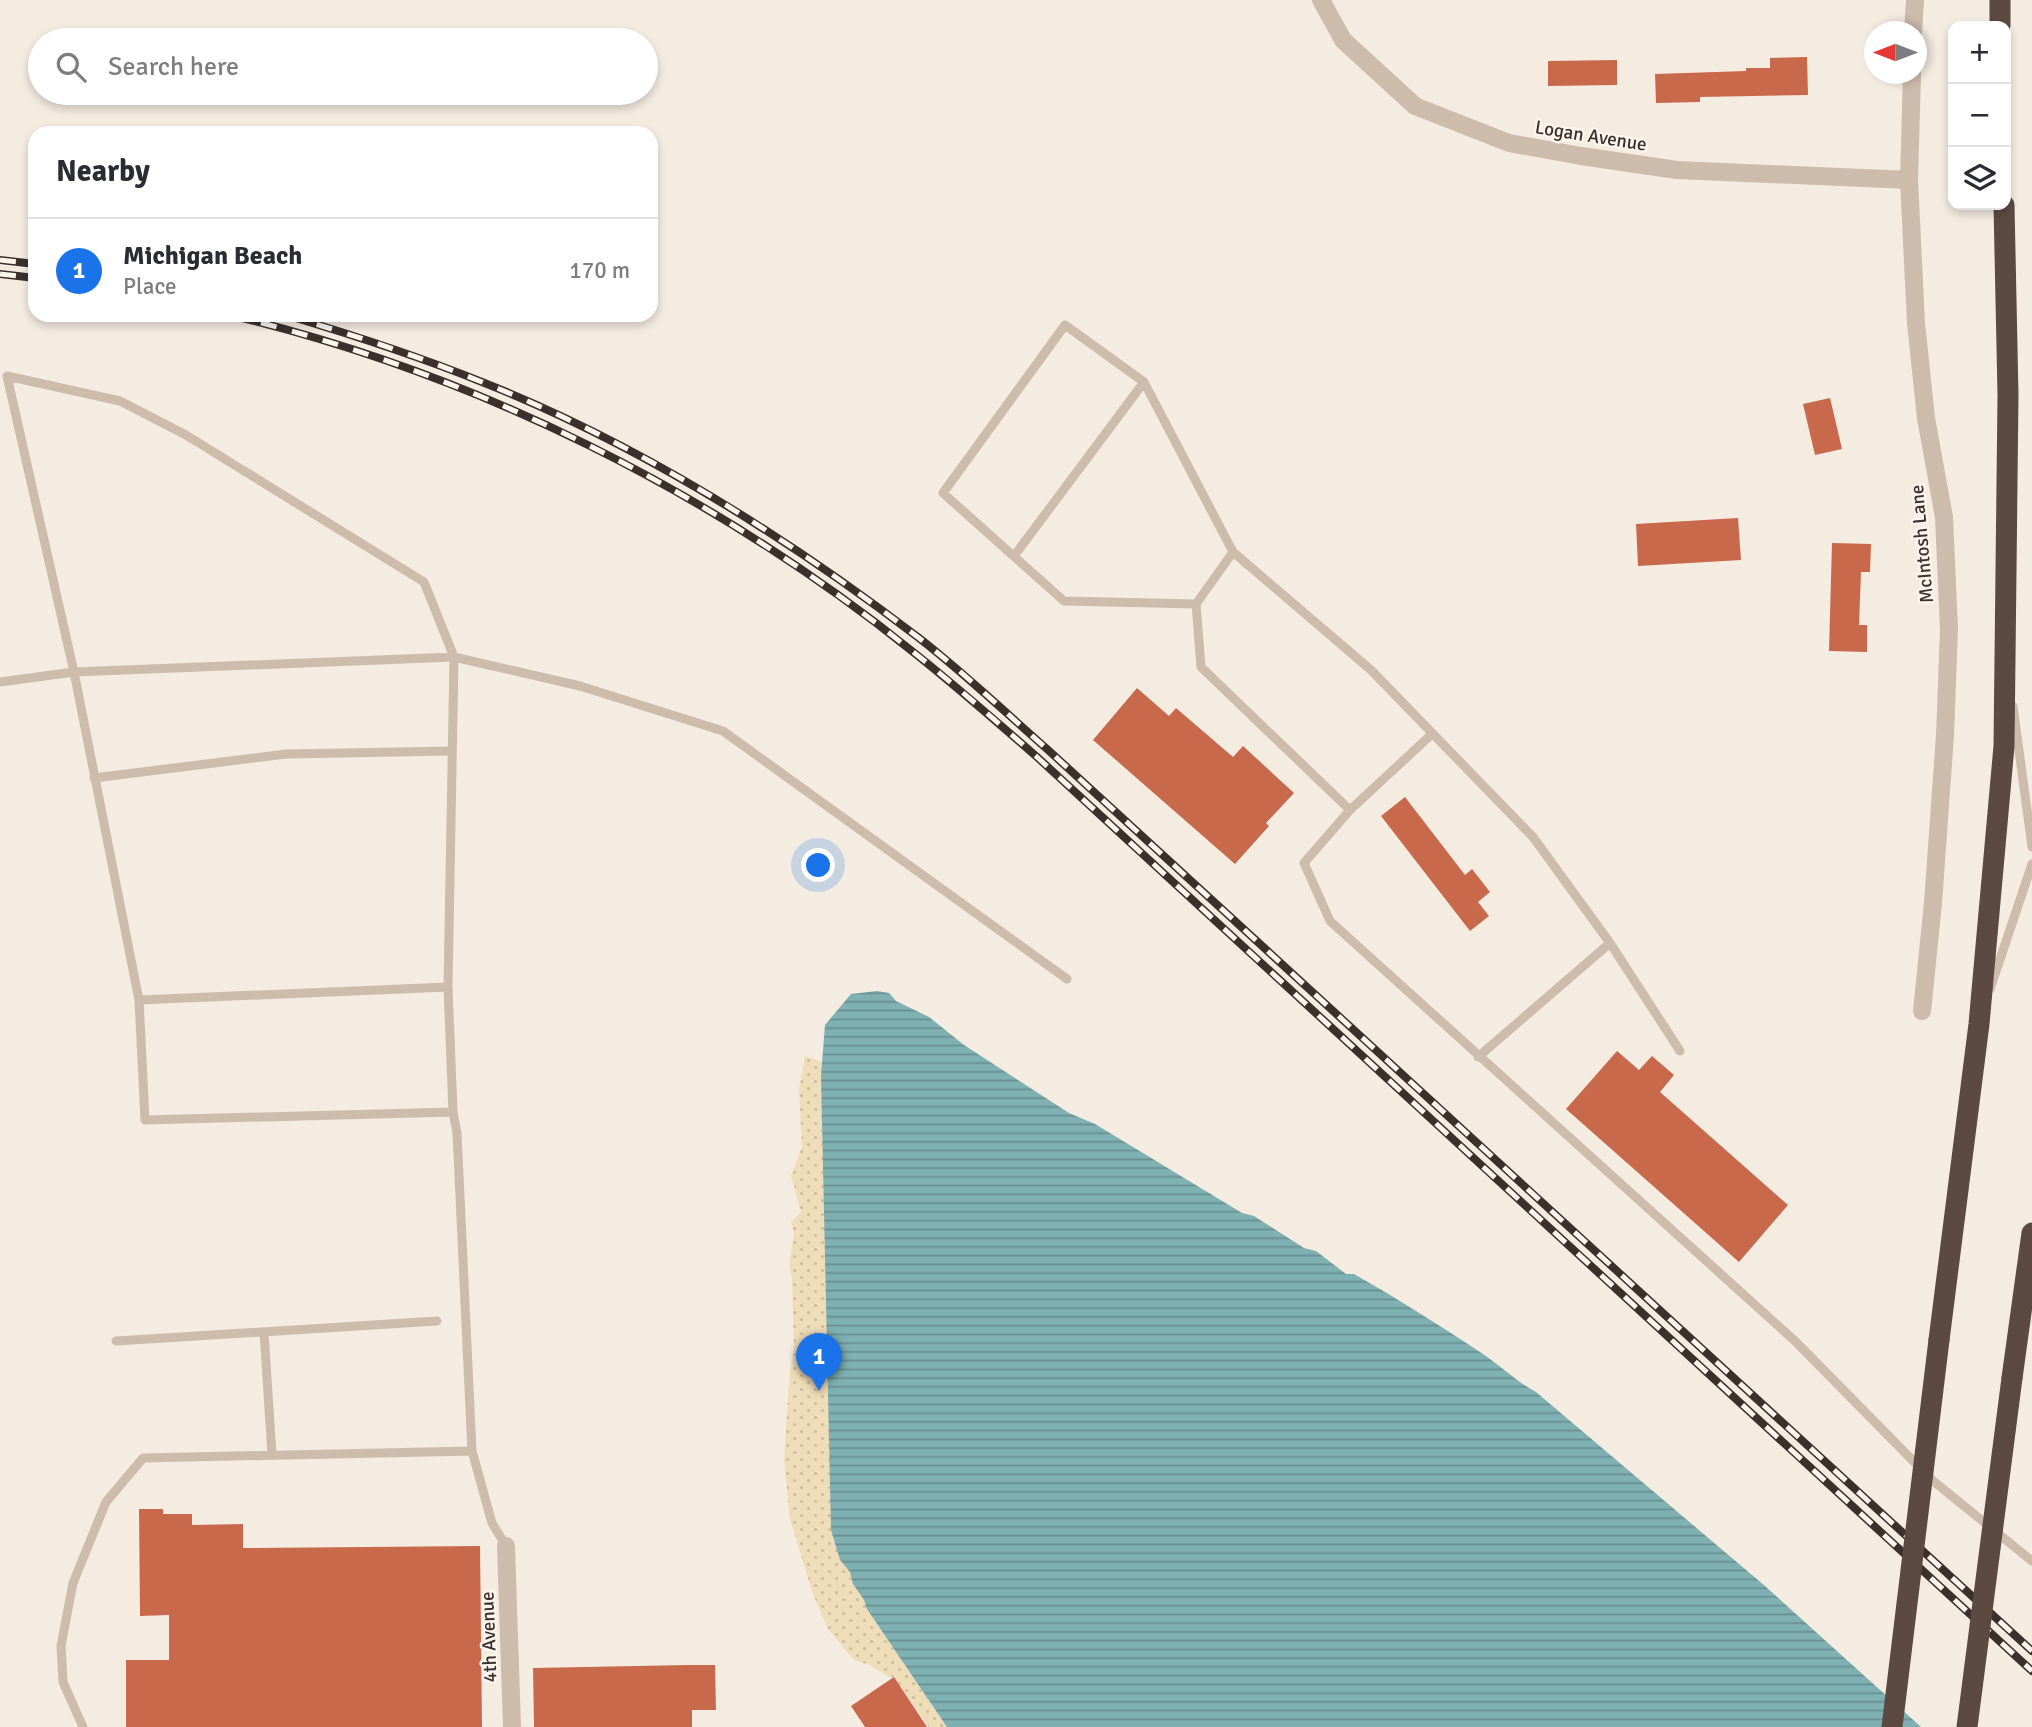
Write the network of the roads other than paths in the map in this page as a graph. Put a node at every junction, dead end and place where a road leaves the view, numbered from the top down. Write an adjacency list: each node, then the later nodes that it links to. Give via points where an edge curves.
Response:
1 (1321, 0): 7 (street, Logan Avenue, via 1343,40 1415,106 1509,143 1677,170)
2 (1915, 0): 4 (street)
3 (2000, 0): 5 (highway)
4 (1914, 21)
5 (2000, 21)
6 (1912, 84): 7 (street, McIntosh Lane)
7 (1909, 180): 27 (street, McIntosh Lane, via 1916,323 1926,418 1944,517 1949,629)
8 (2004, 210): 13 (highway, via 2008,396)
9 (1144, 382): 10 (lane); 11 (lane); 11 (lane, via 1065,325 943,493)
10 (1233, 552): 12 (lane); 17 (lane, via 1371,670)
11 (1014, 556): 12 (lane, via 1064,601)
12 (1196, 604): 20 (lane, via 1201,667)
13 (2005, 642): 21 (lane); 28 (highway, via 2004,746)
14 (454, 657): 15 (lane); 15 (lane, via 424,582 186,435 120,401 7,376); 18 (lane); 24 (lane, via 580,686 723,731)
15 (74, 672): 16 (lane); 19 (lane)
16 (0, 682)
17 (1432, 734): 20 (lane); 23 (lane, via 1533,837)
18 (452, 751): 19 (lane, via 286,754); 25 (lane)
19 (94, 778): 26 (lane)
20 (1350, 810): 30 (lane, via 1304,863 1330,921)
21 (2032, 846)
22 (2032, 864): 28 (lane)
23 (1610, 943): 29 (lane); 30 (lane)
24 (1067, 979)
25 (448, 987): 26 (lane); 31 (lane)
26 (139, 1000): 31 (lane, via 145,1120)
27 (1922, 1011)
28 (1979, 1024): 42 (highway, bridge)
29 (1680, 1051)
30 (1478, 1057): 39 (lane, via 1794,1341 1933,1480)
31 (453, 1112): 36 (lane)
32 (2032, 1233): 43 (highway, bridge)
33 (437, 1321): 34 (lane)
34 (264, 1332): 35 (lane); 37 (lane)
35 (116, 1341)
36 (472, 1451): 37 (lane); 38 (lane, via 492,1523)
37 (272, 1455): 40 (lane, via 143,1458 106,1502 73,1583 61,1646 63,1682)
38 (506, 1546): 41 (street, 4th Avenue)
39 (2032, 1561)
40 (83, 1727)
41 (512, 1727)
42 (1892, 1727)
43 (1967, 1727)

